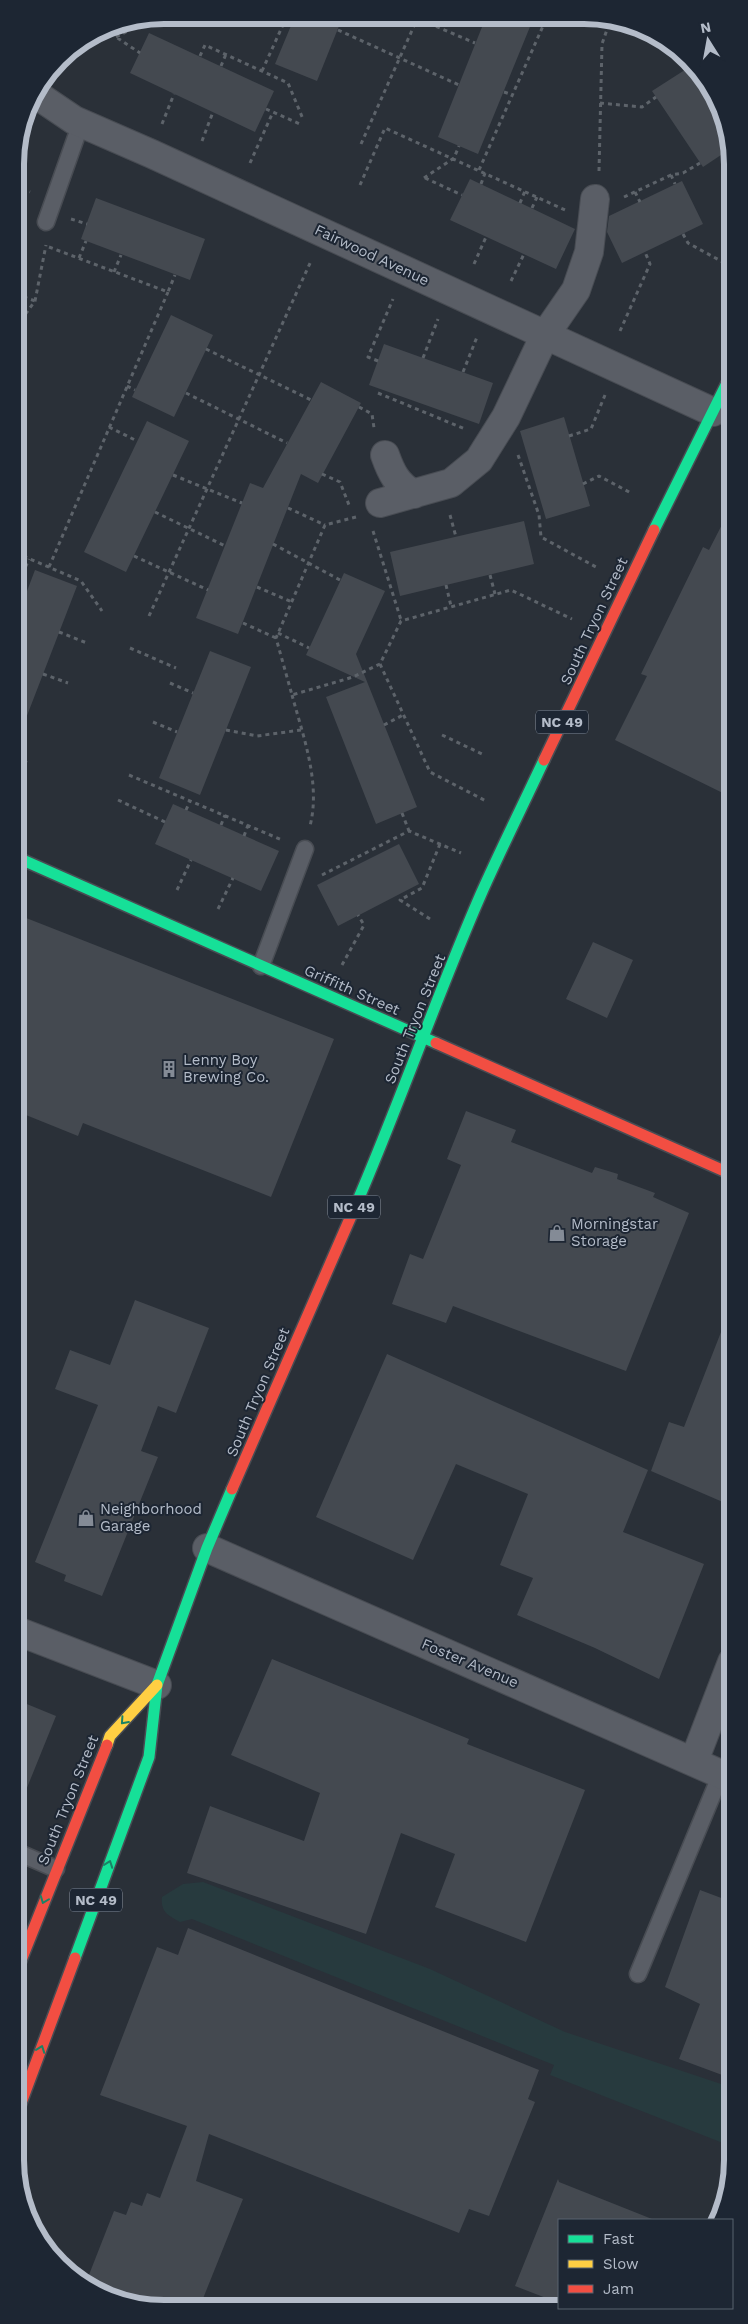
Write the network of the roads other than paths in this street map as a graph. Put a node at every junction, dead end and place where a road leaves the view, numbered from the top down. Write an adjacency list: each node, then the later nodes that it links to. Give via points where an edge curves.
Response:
1 (41, 97): 2 (street, Fairwood Avenue)
2 (81, 123): 4 (lane); 5 (street, Fairwood Avenue)
3 (594, 211): 5 (street, via 589,252 576,290)
4 (46, 222)
5 (545, 335): 7 (street, Fairwood Avenue); 9 (street, via 506,417 479,460 451,483)
6 (724, 389): 7 (main road, South Tryon Street / NC 49)
7 (713, 412): 14 (main road, South Tryon Street / NC 49, via 619,601 481,894)
8 (385, 455): 9 (street, via 401,488)
9 (414, 494): 10 (street)
10 (374, 508)
11 (305, 849): 13 (lane)
12 (24, 861): 13 (main road, Griffith Street)
13 (261, 966): 14 (main road, Griffith Street)
14 (422, 1037): 15 (main road, Griffith Street); 16 (main road, South Tryon Street / NC 49, via 388,1130)
15 (724, 1170)
16 (207, 1548): 19 (main road, South Tryon Street / NC 49); 20 (street, Foster Avenue)
17 (24, 1634): 19 (street)
18 (724, 1683): 20 (street)
19 (157, 1685): 24 (main road, South Tryon Street / NC 49, one-way to 24, via 110,1736); 27 (main road, South Tryon Street / NC 49, one-way to 19, via 149,1757)
20 (694, 1761): 21 (street, Foster Avenue)
21 (724, 1775)
22 (724, 1783): 26 (lane)
23 (24, 1855): 24 (lane)
24 (56, 1868): 25 (main road, South Tryon Street / NC 49, one-way to 25)
25 (24, 1952)
26 (638, 1974)
27 (24, 2095)

